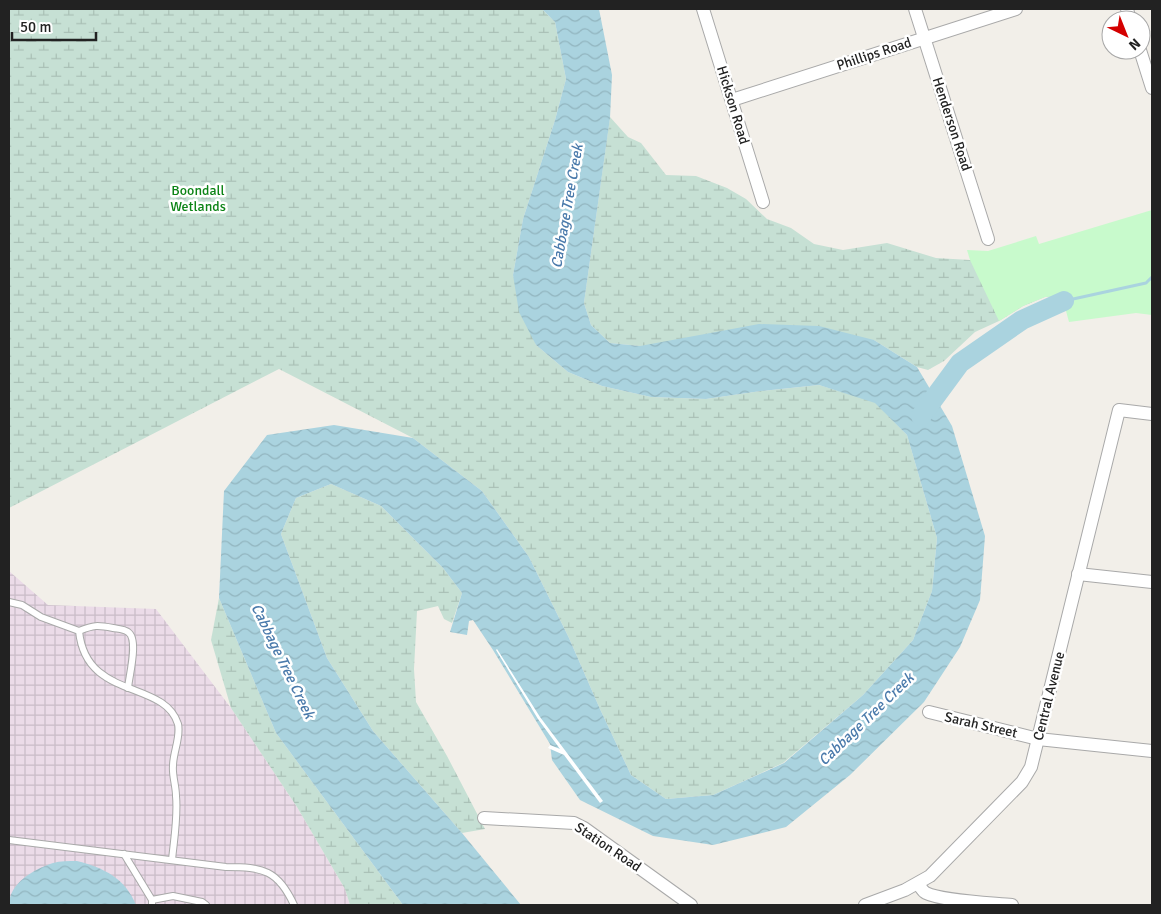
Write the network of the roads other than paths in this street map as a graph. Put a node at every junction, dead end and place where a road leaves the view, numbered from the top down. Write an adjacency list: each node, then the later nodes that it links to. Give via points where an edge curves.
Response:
1 (703, 9): 7 (street, Hickson Road)
2 (915, 9): 4 (street, Henderson Road)
3 (1016, 9): 4 (street, Phillips Road)
4 (924, 38): 7 (street, Phillips Road); 9 (street, Henderson Road)
5 (1143, 60): 6 (street)
6 (1152, 88)
7 (732, 100): 8 (street, Hickson Road)
8 (763, 202)
9 (988, 238)
10 (1152, 414): 11 (street, Central Avenue, via 1119,410)
11 (1078, 574): 12 (street); 17 (street, Central Avenue)
12 (1152, 582)
13 (9, 602): 14 (lane)
14 (79, 631): 15 (lane, via 84,656 94,668); 15 (lane, via 95,625 129,632 134,646)
15 (128, 688): 22 (lane, via 164,705 178,724 173,766 176,796)
16 (929, 712): 17 (street, Sarah Street)
17 (1038, 739): 18 (street, Sarah Street); 23 (street, Central Avenue, via 1031,767 1022,782 941,866)
18 (1152, 751)
19 (484, 818): 27 (street, Station Road, via 574,823)
20 (9, 840): 21 (lane)
21 (124, 854): 22 (lane); 24 (lane)
22 (172, 860): 26 (lane, via 252,867 273,875 287,888)
23 (918, 884): 28 (street, Central Avenue); 29 (street, via 927,894)
24 (152, 903): 25 (lane, via 173,896)
25 (206, 905)
26 (294, 905)
27 (691, 905)
28 (865, 905)
29 (1012, 905)

